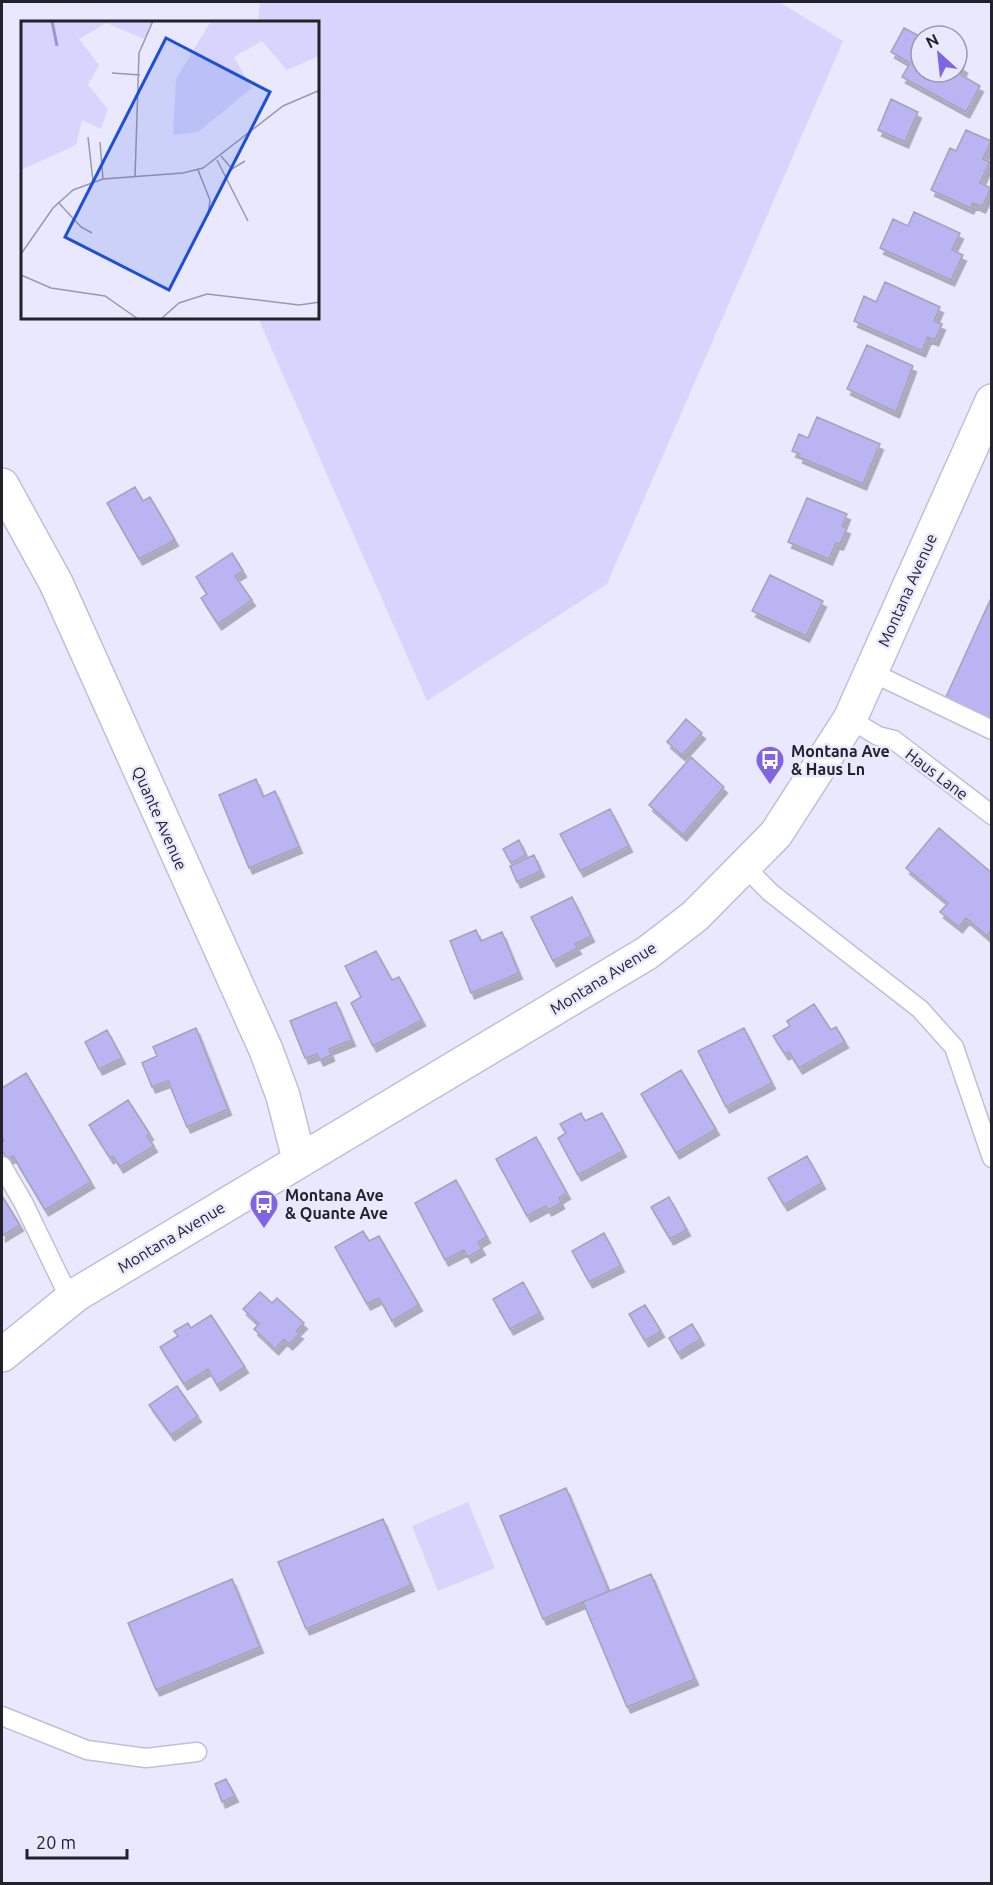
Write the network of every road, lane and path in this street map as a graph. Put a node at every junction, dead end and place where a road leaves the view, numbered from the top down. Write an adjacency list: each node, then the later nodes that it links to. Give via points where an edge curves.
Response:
1 (992, 401): 3 (street, Montana Avenue)
2 (2, 485): 9 (street, Quante Avenue, via 56,583 266,1050 283,1096)
3 (871, 672): 4 (street, Montana Avenue); 5 (lane)
4 (850, 719): 6 (lane, Haus Lane, via 878,736 894,740); 7 (street, Montana Avenue, via 776,834)
5 (992, 730)
6 (992, 815)
7 (745, 867): 8 (lane, via 771,892 920,1009 954,1047); 9 (street, Montana Avenue, via 695,916 647,953)
8 (992, 1158)
9 (299, 1160): 11 (street, Montana Avenue)
10 (2, 1166): 11 (lane)
11 (70, 1299): 12 (street, Montana Avenue)
12 (2, 1354)
13 (2, 1716): 14 (lane, via 87,1750 146,1758)
14 (197, 1752)

